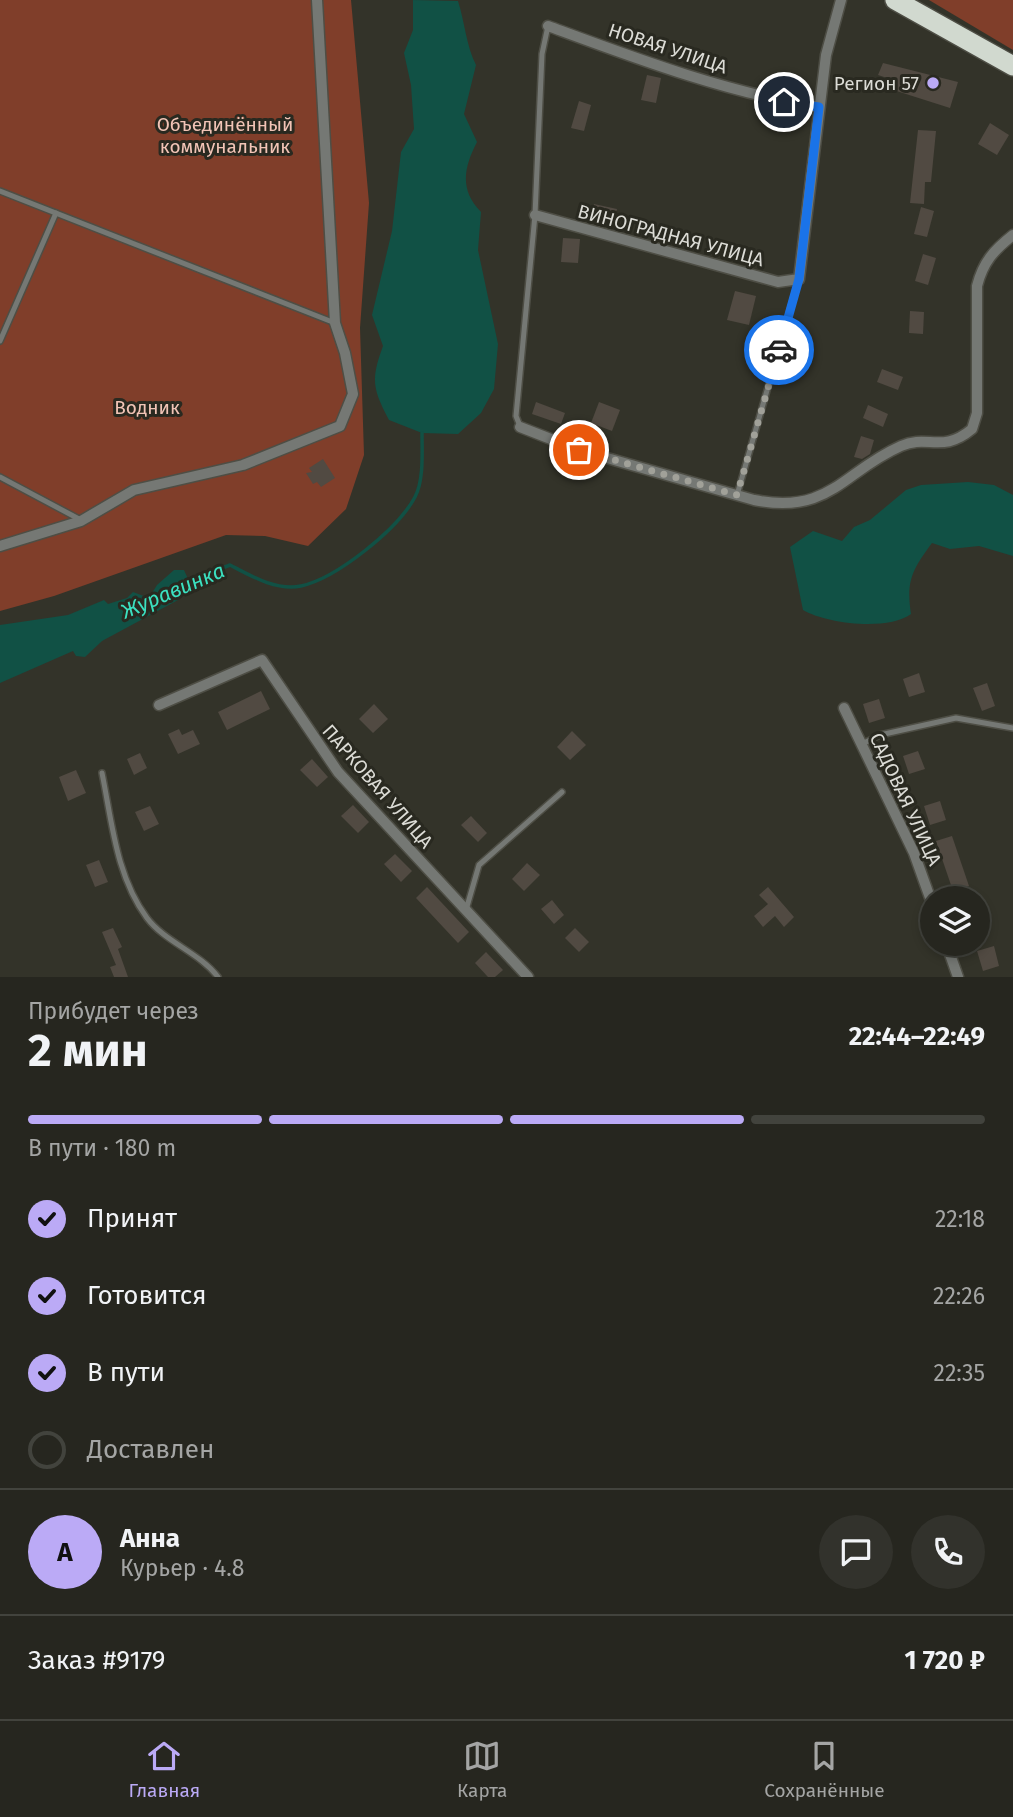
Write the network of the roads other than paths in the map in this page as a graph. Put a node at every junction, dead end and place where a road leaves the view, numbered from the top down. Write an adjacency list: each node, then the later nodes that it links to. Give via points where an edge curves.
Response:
1 (317, 0): 14 (street)
2 (841, 0): 8 (street, via 830,31)
3 (895, 0): 4 (highway)
4 (937, 22): 6 (highway); 7 (highway)
5 (548, 26): 8 (street, НОВАЯ УЛИЦА, via 642,60 784,102); 11 (lane, via 542,54)
6 (1013, 58)
7 (1013, 66)
8 (819, 107): 13 (street)
9 (0, 191): 10 (lane)
10 (56, 213): 14 (lane); 15 (lane)
11 (536, 215): 13 (street, ВИНОГРАДНАЯ УЛИЦА, via 778,282); 16 (lane, via 522,333 516,416)
12 (1013, 234): 18 (street, via 992,252 977,286 977,413 972,429 946,444 904,444 816,499 767,503)
13 (799, 279): 18 (lane)
14 (335, 323): 19 (street, via 353,394 340,426 243,465 134,490)
15 (0, 341)
16 (520, 427): 18 (street, via 579,450)
17 (0, 477): 19 (lane)
18 (737, 495)
19 (82, 521): 20 (street)
20 (0, 546)
21 (159, 705): 28 (street, ПАРКОВАЯ УЛИЦА, via 262,660 338,772)
22 (844, 708): 24 (street, САДОВАЯ УЛИЦА)
23 (1013, 728): 24 (lane, via 956,718 880,735)
24 (862, 744): 27 (street, САДОВАЯ УЛИЦА)
25 (102, 773): 30 (lane, via 121,865 148,919)
26 (562, 792): 28 (lane, via 479,865)
27 (926, 886)
28 (466, 910): 31 (street, ПАРКОВАЯ УЛИЦА)
29 (951, 956): 32 (street)
30 (218, 977)
31 (528, 977)
32 (958, 977)

